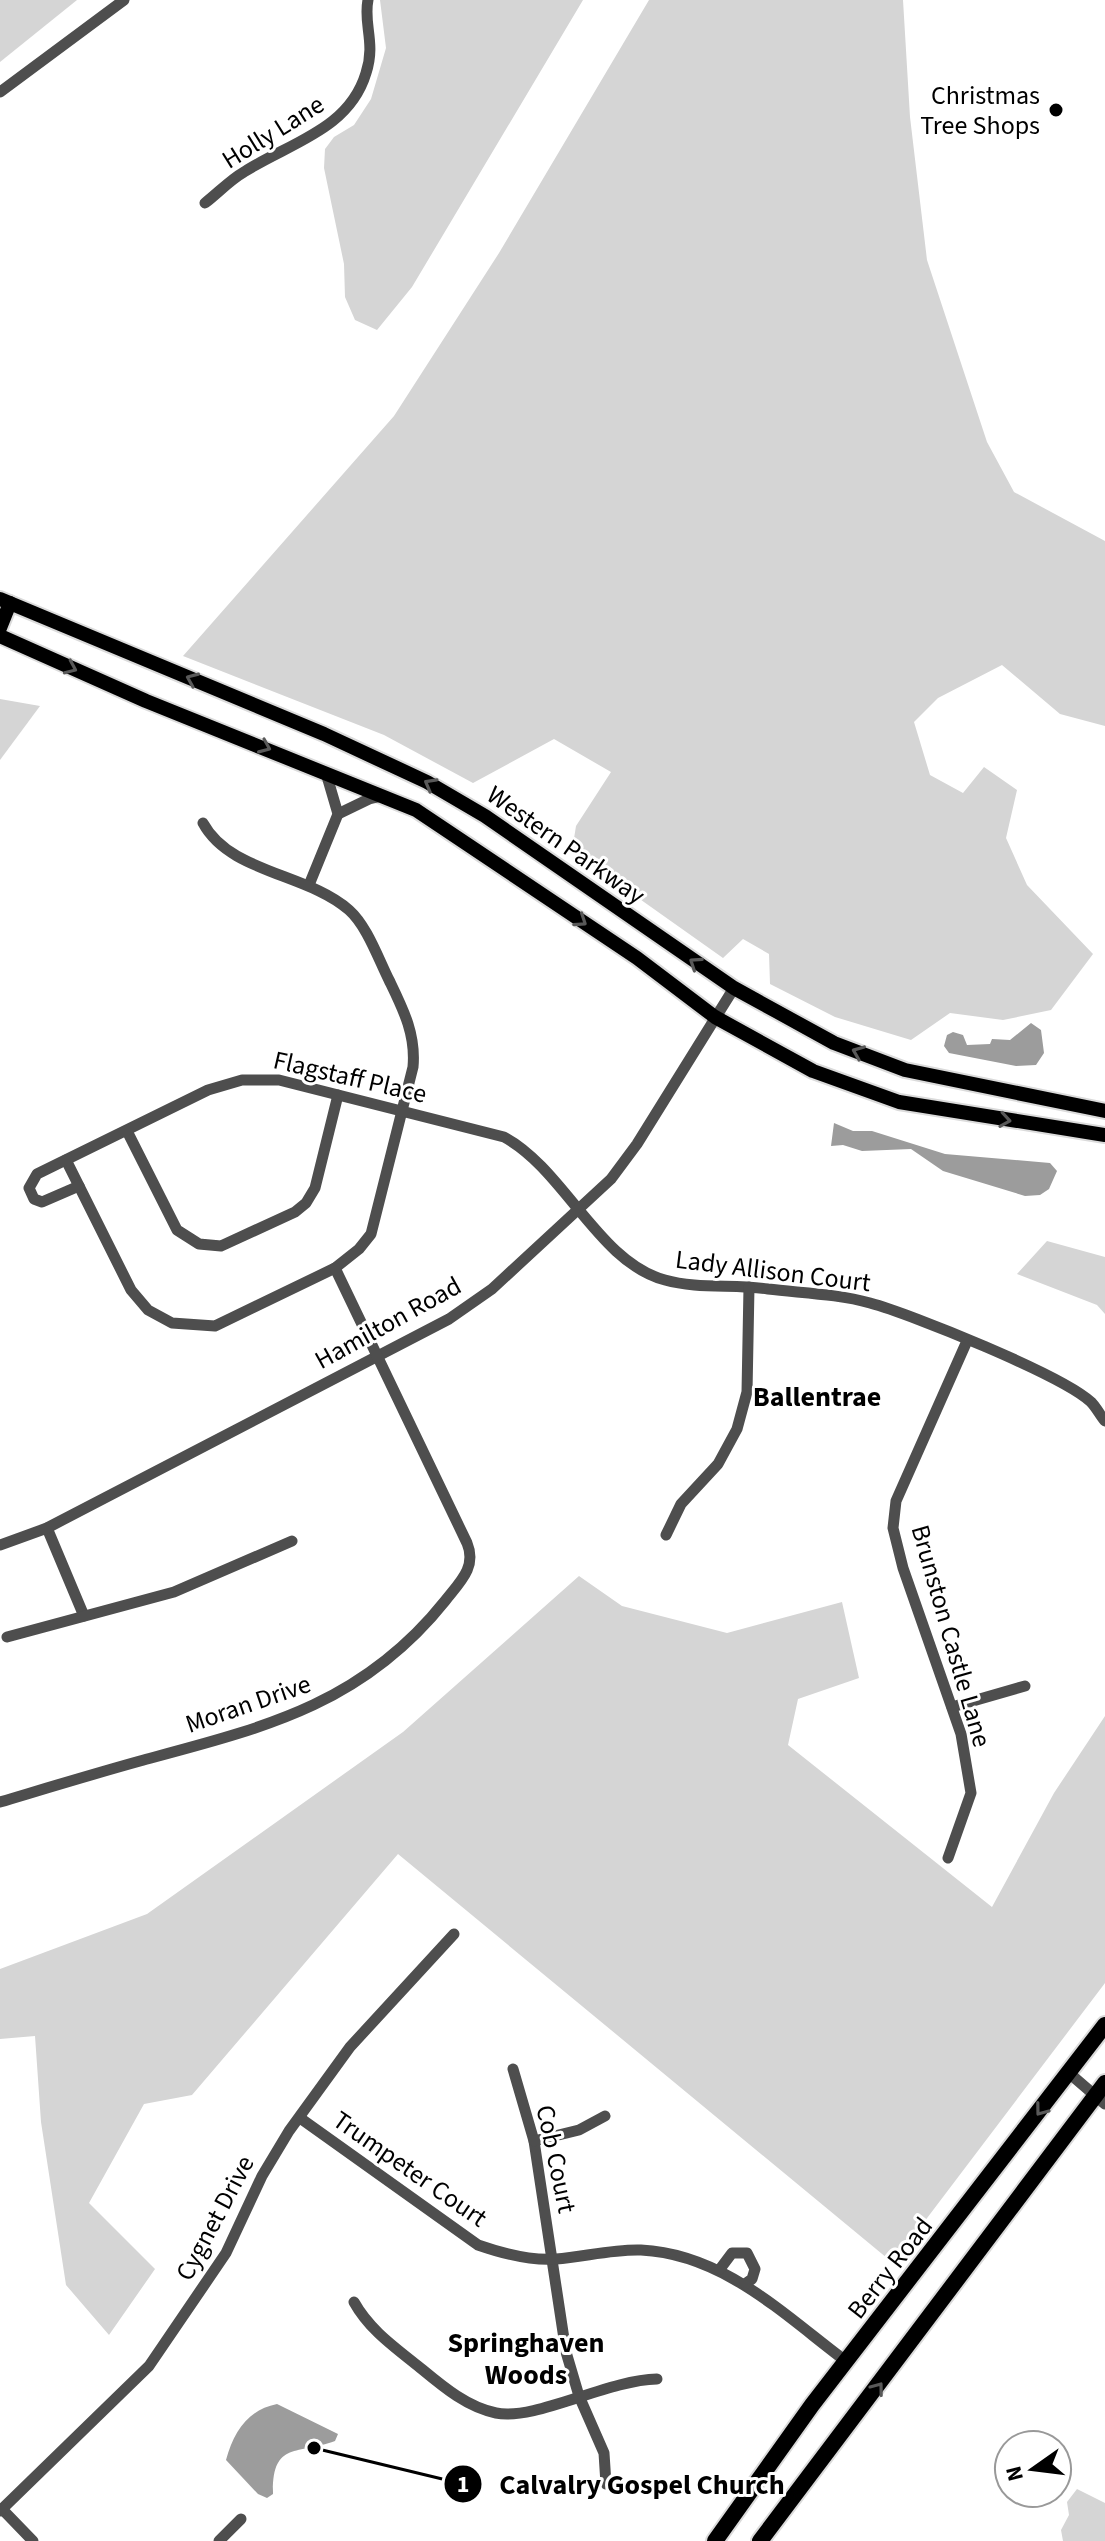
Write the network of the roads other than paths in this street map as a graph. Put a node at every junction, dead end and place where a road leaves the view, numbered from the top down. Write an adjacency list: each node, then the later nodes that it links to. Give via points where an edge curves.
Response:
1 (124, 0): 3 (street)
2 (368, 0): 4 (street, Holly Lane, via 372,40 366,74 352,105 320,131 244,172)
3 (0, 92)
4 (205, 203)
5 (5, 601): 6 (main road); 13 (main road, Western Parkway, one-way to 5, via 485,816 427,782)
6 (0, 628)
7 (0, 636): 8 (main road, Western Parkway, one-way to 8)
8 (326, 773): 9 (main road, Western Parkway); 10 (street)
9 (383, 796): 10 (street); 14 (main road, Western Parkway, one-way to 14, via 416,810 637,958)
10 (338, 814): 12 (street)
11 (203, 823): 12 (street, via 213,841 229,851)
12 (309, 885): 16 (street, via 351,911 359,922 410,1026 415,1048)
13 (734, 988): 14 (street, Hamilton Road); 17 (main road, Western Parkway, one-way to 13, via 905,1070 834,1043)
14 (715, 1017): 19 (main road, Western Parkway, one-way to 19, via 813,1071 899,1102); 22 (street, Hamilton Road, via 637,1144 611,1179)
15 (338, 1095): 16 (street, Flagstaff Place); 18 (street, Flagstaff Place, via 279,1080 238,1081 208,1090); 18 (street, via 315,1188 306,1203 221,1246 199,1244 177,1230)
16 (404, 1111): 22 (street, Flagstaff Place, via 512,1142 528,1152); 23 (street, via 371,1234)
17 (1105, 1111)
18 (127, 1131): 20 (street, Flagstaff Place)
19 (1105, 1135)
20 (66, 1160): 21 (street); 21 (street, Flagstaff Place, via 32,1178 30,1195 42,1202)
21 (79, 1186): 23 (street, via 131,1290 148,1310 172,1323 215,1326)
22 (577, 1207): 24 (street, Lady Allison Court, via 642,1270 666,1281); 26 (street, Hamilton Road, via 492,1289)
23 (335, 1268): 26 (street, Moran Drive)
24 (749, 1287): 25 (street, Lady Allison Court, via 870,1303); 29 (street, via 747,1392 737,1429 718,1464 681,1504)
25 (967, 1341): 27 (street, Lady Allison Court, via 1090,1401); 35 (street, Brunston Castle Lane, via 896,1501 893,1528)
26 (379, 1356): 28 (street, Hamilton Road); 36 (street, Moran Drive, via 471,1553 464,1578 429,1622 384,1665 299,1713)
27 (1105, 1421)
28 (47, 1528): 31 (street, Hamilton Road); 32 (street)
29 (666, 1535)
30 (292, 1541): 32 (street, via 178,1591)
31 (0, 1545)
32 (84, 1616): 33 (street)
33 (7, 1637)
34 (1025, 1686): 35 (street)
35 (952, 1707): 37 (street, Brunston Castle Lane, via 971,1793)
36 (0, 1802)
37 (948, 1858)
38 (454, 1934): 45 (street, Cygnet Drive, via 350,2047)
39 (1105, 2025): 41 (highway, Berry Road)
40 (513, 2069): 46 (street, Cob Court)
41 (1069, 2073): 43 (street); 51 (highway, Berry Road, one-way to 51)
42 (1105, 2083): 43 (highway)
43 (1100, 2100): 60 (highway, one-way to 43)
44 (605, 2116): 46 (street, via 579,2130)
45 (300, 2118): 47 (street, Trumpeter Court, via 478,2245); 55 (street, Cygnet Drive, via 277,2149 226,2253 149,2366)
46 (534, 2141): 47 (street, Cob Court)
47 (554, 2260): 48 (street, Trumpeter Court, via 640,2250); 53 (street, Cob Court, via 564,2341)
48 (720, 2269): 49 (street, Trumpeter Court); 49 (street, via 732,2253 747,2253 755,2269)
49 (745, 2284): 51 (street, Trumpeter Court)
50 (354, 2302): 53 (street, via 366,2324 467,2403 498,2414)
51 (847, 2362): 59 (highway, Berry Road)
52 (657, 2379): 53 (street, via 620,2382)
53 (579, 2396): 54 (street, Cob Court, via 604,2453)
54 (606, 2484)
55 (1, 2510): 57 (street)
56 (241, 2519): 58 (street)
57 (33, 2541)
58 (219, 2541)
59 (715, 2541)
60 (760, 2541)

